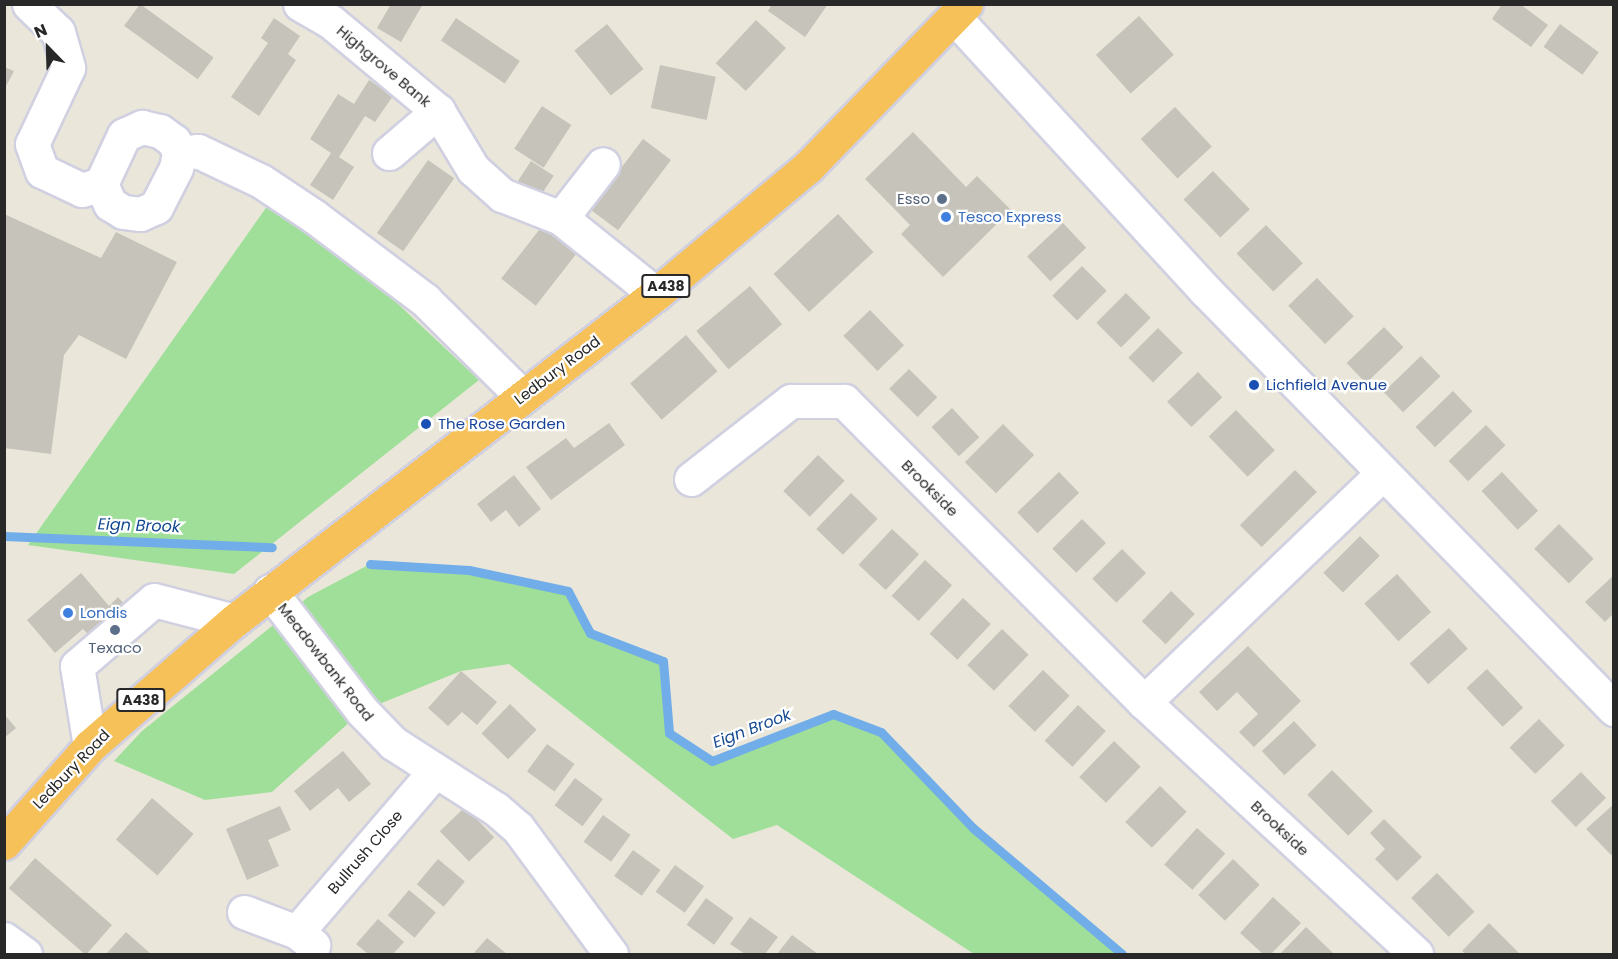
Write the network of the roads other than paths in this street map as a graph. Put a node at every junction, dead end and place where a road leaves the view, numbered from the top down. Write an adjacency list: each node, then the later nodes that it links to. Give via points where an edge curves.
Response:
1 (29, 4): 9 (street, via 58,32 68,68 32,144 42,171 82,190)
2 (300, 4): 4 (street, Highgrove Bank)
3 (960, 11): 11 (highway, Ledbury Road / A438, via 808,167); 13 (street, via 1205,290)
4 (336, 13): 5 (street, Highgrove Bank)
5 (438, 111): 7 (street, Highgrove Bank); 10 (street, Highgrove Bank, via 473,169 502,195)
6 (179, 153): 9 (street, via 174,141 160,131 142,127 124,135); 9 (street, via 176,168 156,207 140,214 123,212 110,204); 12 (street, via 198,151 261,181 315,217 425,300)
7 (389, 153)
8 (603, 164): 10 (street)
9 (101, 184)
10 (561, 218): 11 (street, Highgrove Bank)
11 (656, 294): 12 (highway, Ledbury Road / A438)
12 (522, 396): 15 (highway, Ledbury Road / A438)
13 (1382, 474): 17 (street); 18 (street)
14 (691, 479): 17 (street, Brookside, via 792,401 844,400)
15 (281, 582): 16 (highway, Ledbury Road / A438); 20 (street, Meadowbank Road, via 362,711 393,743)
16 (234, 621): 19 (highway, Ledbury Road / A438); 19 (street, via 154,600 77,666)
17 (1144, 702): 26 (street, Brookside)
18 (1614, 709)
19 (90, 746): 21 (highway, Ledbury Road / A438)
20 (434, 772): 22 (street, Bullrush Close, via 305,939); 25 (street, Meadowbank Road, via 496,809 518,828)
21 (8, 830)
22 (244, 912)
23 (4, 939): 24 (street)
24 (25, 954)
25 (611, 954)
26 (1416, 954)

